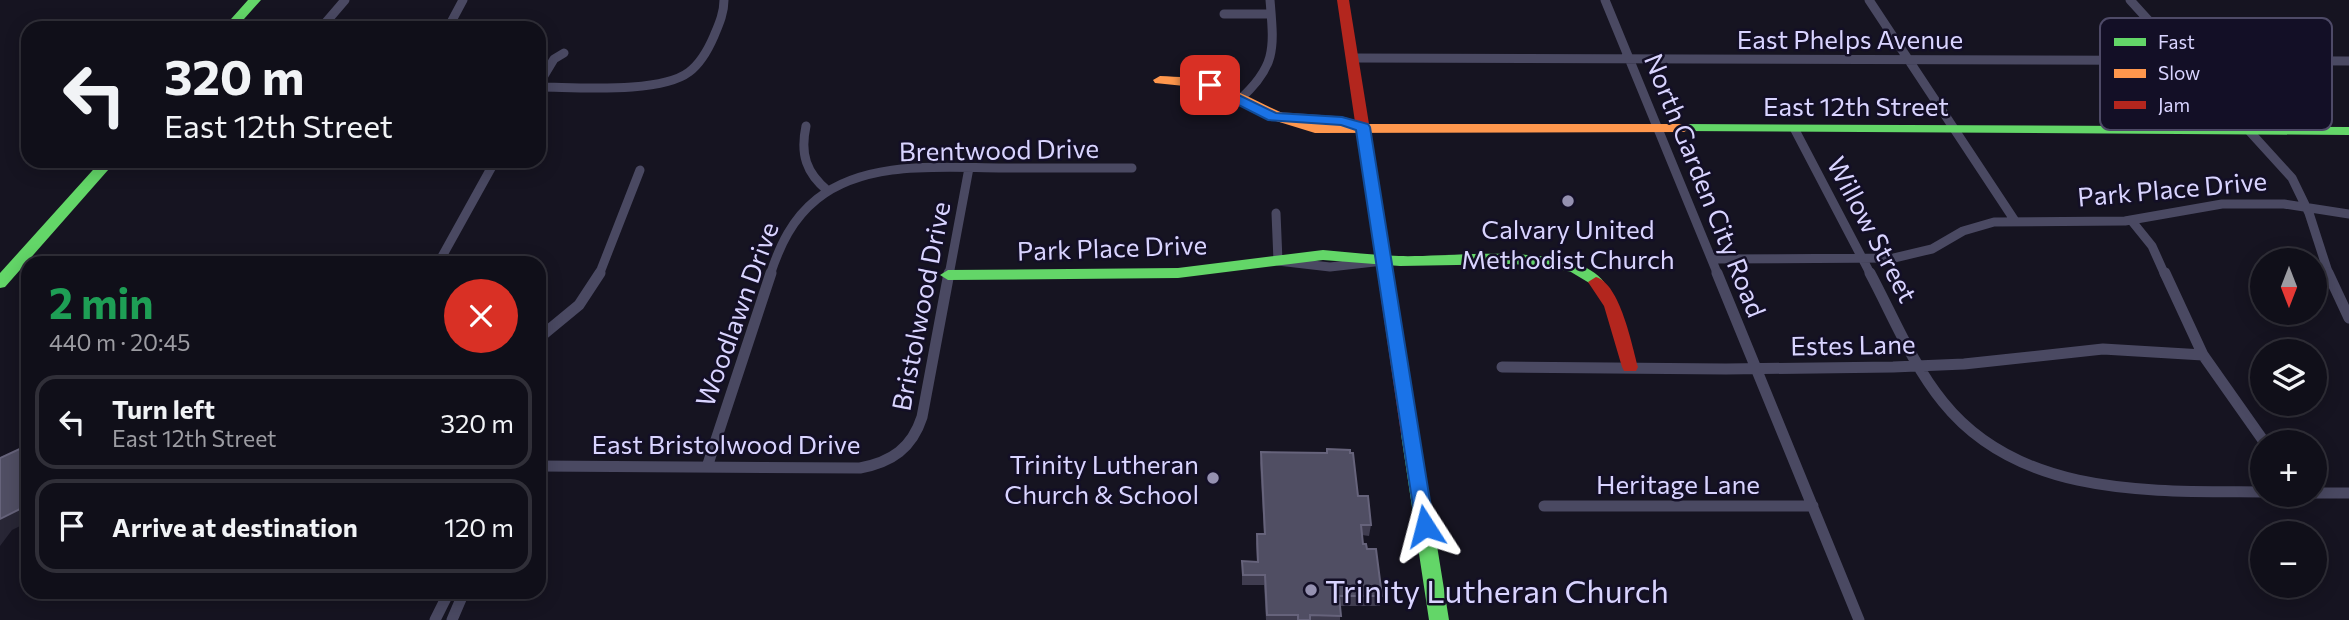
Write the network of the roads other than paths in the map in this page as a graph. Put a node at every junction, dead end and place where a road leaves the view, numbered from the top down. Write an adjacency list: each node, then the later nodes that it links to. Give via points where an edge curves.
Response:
1 (255, 0): 13 (street)
2 (345, 0): 14 (street)
3 (463, 0): 15 (street)
4 (724, 0): 23 (street, via 713,39 700,62 683,76 653,84)
5 (1270, 0): 11 (street)
6 (1343, 0): 17 (street)
7 (1605, 0): 18 (street, North Garden City Road)
8 (1870, 0): 20 (street)
9 (2130, 0): 12 (street)
10 (1224, 14): 11 (street)
11 (1271, 14): 24 (street, via 1270,68)
12 (2147, 18)
13 (236, 21)
14 (327, 21)
15 (452, 21)
16 (564, 53): 21 (street)
17 (1352, 58): 18 (street, East Phelps Avenue); 26 (street)
18 (1629, 59): 20 (street, East Phelps Avenue); 27 (street, North Garden City Road)
19 (2100, 59): 20 (street, East Phelps Avenue)
20 (1908, 60): 29 (street)
21 (546, 73)
22 (1160, 80): 24 (street, East 12th Street, via 1210,85)
23 (546, 85)
24 (1239, 100): 26 (street, East 12th Street, via 1290,126 1347,131)
25 (806, 126): 37 (street, via 801,157 812,178)
26 (1363, 127): 27 (street, East 12th Street); 49 (street)
27 (1658, 129): 28 (street, East 12th Street); 47 (street, North Garden City Road)
28 (1795, 130): 29 (street, East 12th Street); 45 (street, Willow Street)
29 (1956, 130): 30 (street, East 12th Street); 42 (street)
30 (2250, 131): 31 (street, East 12th Street); 38 (street, via 2292,178)
31 (2349, 131)
32 (103, 168): 43 (street)
33 (491, 168): 44 (street)
34 (969, 168): 35 (street, Brentwood Drive); 37 (street, Brentwood Drive, via 879,172); 50 (street, Bristolwood Drive)
35 (1132, 168)
36 (640, 170): 53 (street, via 598,274 584,298)
37 (828, 191): 62 (street, Woodlawn Drive, via 797,215 779,247)
38 (2309, 207): 40 (street, Park Place Drive); 41 (street, Park Place Drive, via 2222,204); 52 (street, via 2332,287)
39 (1276, 213): 48 (street)
40 (2349, 214)
41 (2130, 220): 42 (street, Park Place Drive); 54 (street, via 2158,256)
42 (2015, 221): 45 (street, Park Place Drive, via 1975,227 1914,255)
43 (24, 256)
44 (442, 256)
45 (1862, 258): 47 (street, Park Place Drive); 55 (street, Willow Street)
46 (21, 259): 51 (street)
47 (1712, 259): 58 (street, North Garden City Road)
48 (1278, 261): 49 (street, Park Place Drive, via 1292,256); 50 (street, Park Place Drive, via 1178,273)
49 (1383, 261): 57 (street, Park Place Drive, via 1570,265 1603,288); 72 (street)
50 (948, 275): 60 (street, Bristolwood Drive, via 922,417 918,433)
51 (0, 283)
52 (2349, 318)
53 (546, 333)
54 (2203, 355): 55 (street, Estes Lane, via 2073,351 1990,362); 59 (street)
55 (1917, 365): 58 (street, Estes Lane); 63 (street, Willow Street, via 1954,415 2003,451 2057,475 2124,488)
56 (1502, 367): 57 (street, Estes Lane)
57 (1630, 367): 58 (street, Estes Lane)
58 (1757, 369): 67 (street, North Garden City Road)
59 (2256, 430)
60 (906, 448): 62 (street, East Bristolwood Drive, via 890,461 860,468)
61 (546, 466): 62 (street, East Bristolwood Drive)
62 (707, 467)
63 (2250, 492)
64 (2327, 493): 65 (street)
65 (2349, 493)
66 (1544, 506): 67 (street, Heritage Lane)
67 (1813, 506): 73 (street, North Garden City Road)
68 (446, 599): 70 (street)
69 (461, 599): 71 (street)
70 (435, 620)
71 (452, 620)
72 (1439, 620)
73 (1859, 620)

